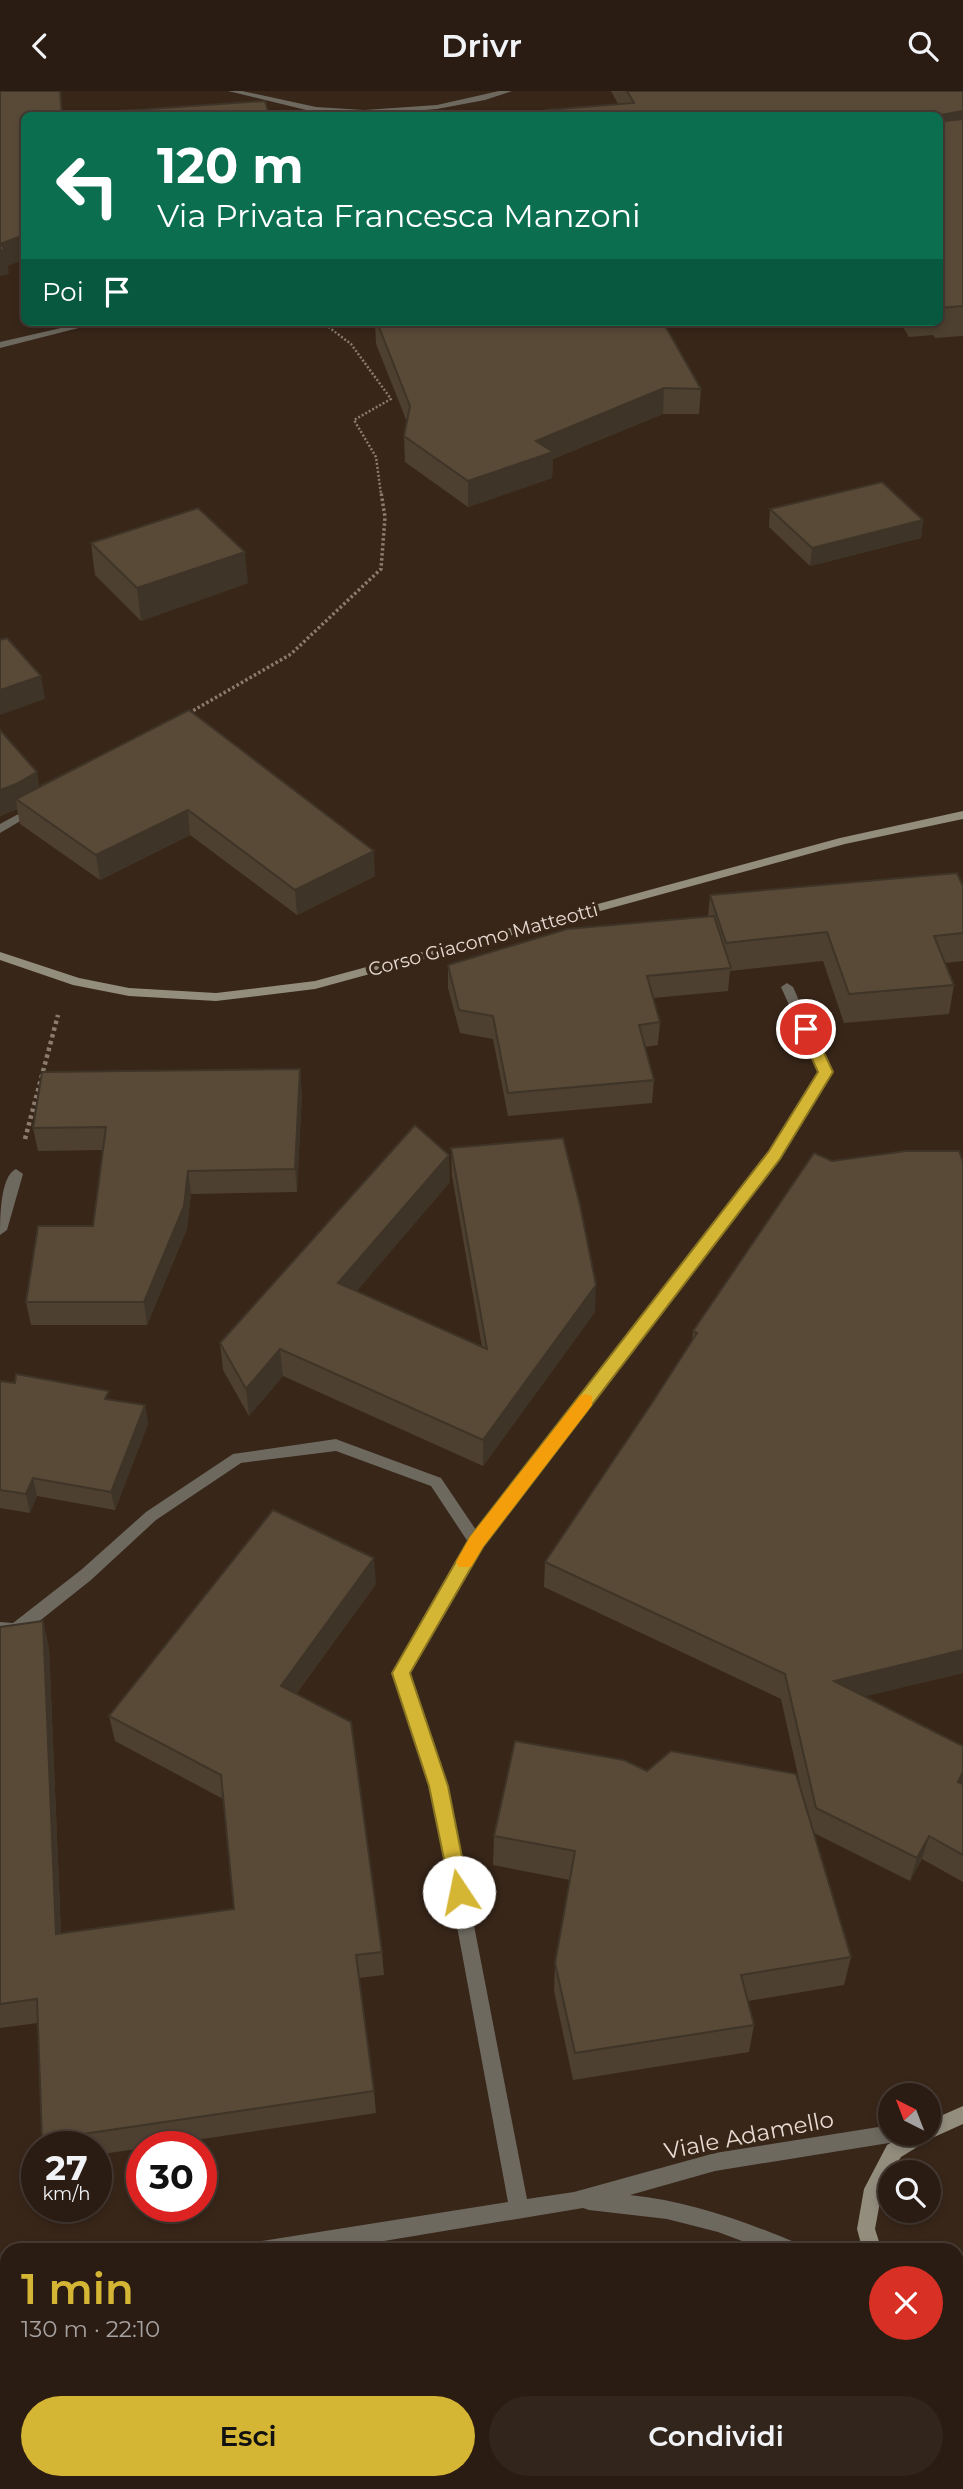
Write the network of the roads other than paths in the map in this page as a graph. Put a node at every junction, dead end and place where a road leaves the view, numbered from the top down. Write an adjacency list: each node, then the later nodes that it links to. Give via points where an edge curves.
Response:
1 (232, 91): 3 (street, via 316,109)
2 (508, 91): 4 (street)
3 (384, 112)
4 (411, 112)
5 (81, 326): 6 (street)
6 (0, 345)
7 (42, 803): 9 (street)
8 (963, 815): 10 (main road, Corso Giacomo Matteotti, via 844,841 315,985 216,997 129,992 77,982)
9 (0, 829)
10 (0, 956)
11 (786, 987): 14 (street, via 825,1072 775,1155)
12 (16, 1174): 13 (street)
13 (0, 1230)
14 (476, 1542): 15 (street, via 436,1482 336,1445 238,1458 151,1516 16,1630); 21 (street, via 401,1673 439,1786)
15 (0, 1629)
16 (963, 2115): 17 (main road)
17 (942, 2125)
18 (878, 2136): 20 (street, Viale Adamello, via 715,2162)
19 (903, 2146): 24 (main road, via 894,2151 873,2189 866,2229)
20 (574, 2201): 21 (street, Viale Adamello); 23 (street, Viale Adamello, via 629,2202 680,2211)
21 (520, 2209): 22 (street, Viale Adamello)
22 (311, 2243)
23 (774, 2243)
24 (870, 2243)

